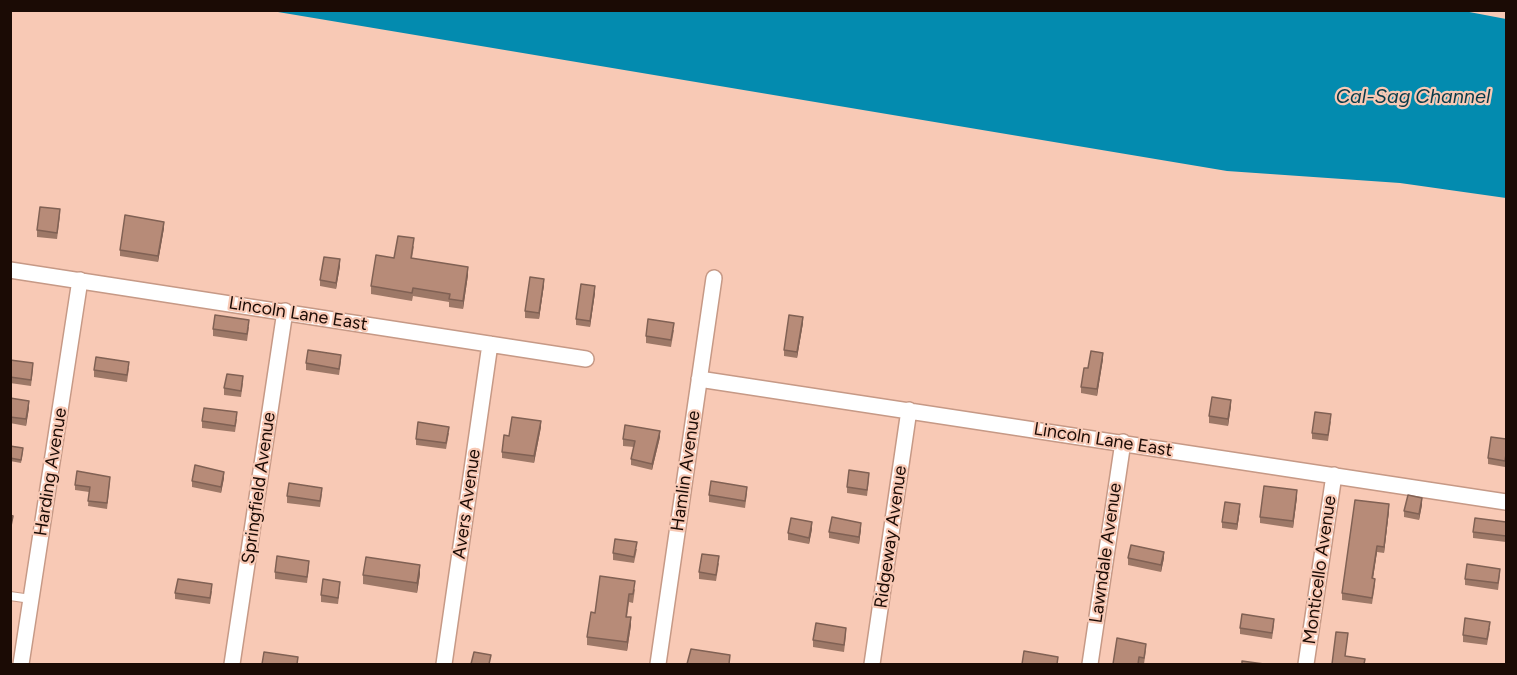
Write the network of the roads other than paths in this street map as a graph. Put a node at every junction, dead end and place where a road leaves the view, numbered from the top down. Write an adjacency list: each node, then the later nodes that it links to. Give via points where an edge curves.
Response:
1 (10, 270): 3 (street, Lincoln Lane East)
2 (714, 278): 7 (street, Hamlin Avenue)
3 (80, 280): 4 (street, Lincoln Lane East); 13 (street, Harding Avenue)
4 (285, 311): 5 (street, Lincoln Lane East); 15 (street, Springfield Avenue)
5 (490, 344): 6 (street, Lincoln Lane East); 16 (street, Avers Avenue)
6 (586, 358)
7 (699, 379): 8 (street, Lincoln Lane East); 17 (street, Hamlin Avenue)
8 (909, 410): 9 (street, Lincoln Lane East); 18 (street, Ridgeway Avenue)
9 (1123, 442): 10 (street, Lincoln Lane East); 19 (street, Lawndale Avenue)
10 (1334, 474): 11 (street, Lincoln Lane East); 20 (street, Monticello Avenue)
11 (1506, 502)
12 (10, 596): 13 (lane)
13 (31, 599): 14 (street, Harding Avenue)
14 (18, 659)
15 (232, 664)
16 (444, 664)
17 (658, 664)
18 (872, 664)
19 (1090, 664)
20 (1306, 664)

